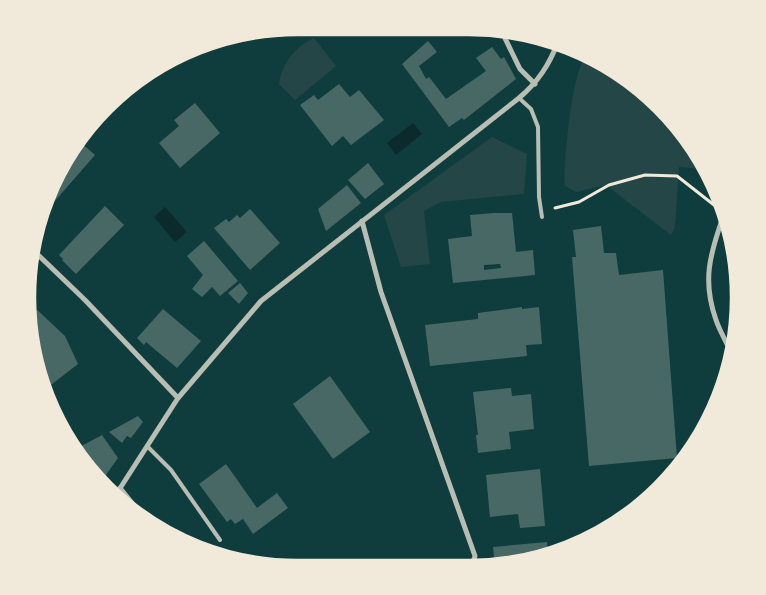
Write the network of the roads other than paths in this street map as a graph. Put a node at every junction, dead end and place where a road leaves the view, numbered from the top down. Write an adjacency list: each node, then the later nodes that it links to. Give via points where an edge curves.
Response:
1 (504, 37): 3 (street, via 520,70)
2 (554, 50): 3 (street)
3 (535, 84): 4 (street)
4 (519, 98): 5 (lane, via 531,109 538,127); 6 (street)
5 (542, 217)
6 (362, 221): 10 (street, via 261,301); 14 (street, via 381,292)
7 (721, 225): 9 (street, via 708,266 708,290)
8 (38, 256): 10 (street)
9 (727, 344)
10 (178, 398): 11 (street)
11 (147, 446): 12 (street); 13 (lane, via 171,470)
12 (118, 490)
13 (220, 540)
14 (474, 560)

